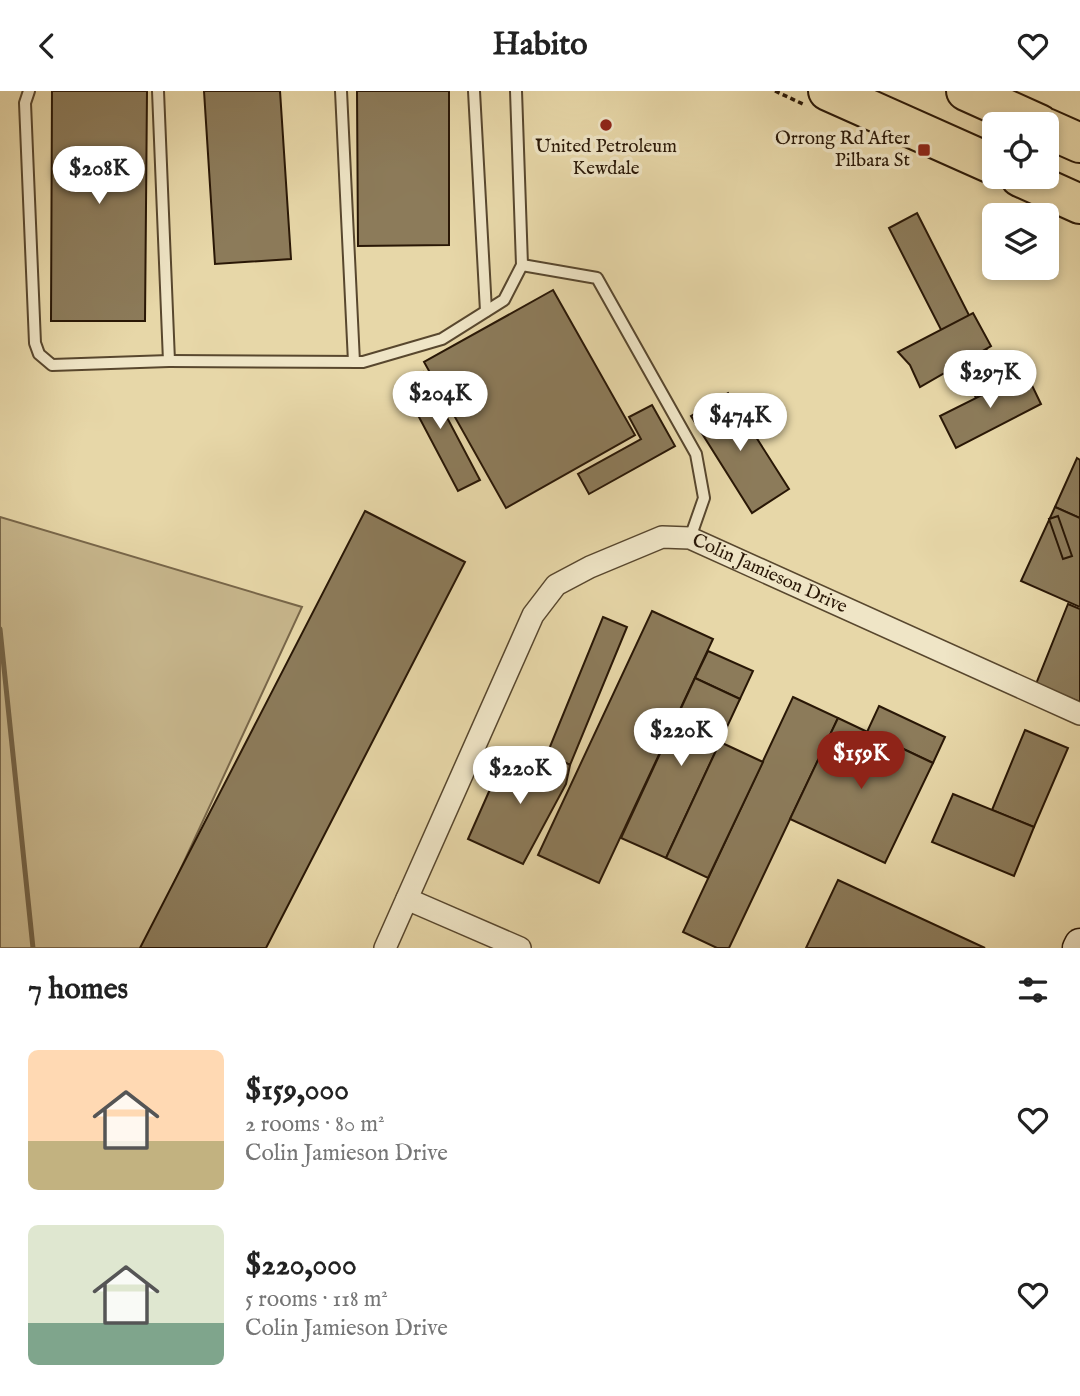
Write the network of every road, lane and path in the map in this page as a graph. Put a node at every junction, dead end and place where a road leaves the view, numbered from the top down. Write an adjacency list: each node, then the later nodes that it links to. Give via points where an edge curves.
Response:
1 (29, 91): 16 (lane, via 25,103 38,355 52,365)
2 (158, 91): 16 (lane)
3 (341, 91): 17 (lane)
4 (474, 91): 15 (lane)
5 (516, 91): 14 (lane)
6 (828, 91): 11 (highway)
7 (966, 91): 8 (highway)
8 (1012, 112)
9 (1059, 134): 10 (highway)
10 (1080, 143)
11 (982, 160)
12 (1047, 189): 13 (highway)
13 (1080, 204)
14 (522, 265): 15 (lane, via 504,300); 18 (lane, via 597,278 696,454 704,498)
15 (486, 311): 17 (lane, via 442,339)
16 (169, 361): 17 (lane)
17 (354, 362)
18 (690, 538): 19 (street, Colin Jamieson Drive); 20 (street, Colin Jamieson Drive, via 662,537 631,548 556,585 548,595 533,615)
19 (1080, 714)
20 (408, 899): 21 (street, Colin Jamieson Drive); 22 (street)
21 (385, 948)
22 (520, 948)

